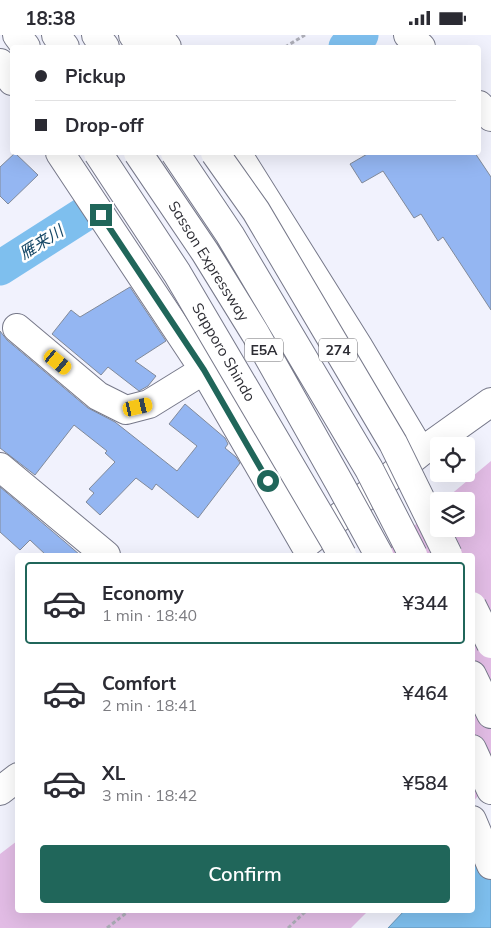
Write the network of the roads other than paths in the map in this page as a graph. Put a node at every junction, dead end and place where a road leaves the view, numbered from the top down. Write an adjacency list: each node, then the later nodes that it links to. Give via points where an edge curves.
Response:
1 (408, 35): 2 (main road)
2 (419, 45)
3 (0, 63): 4 (main road)
4 (10, 78)
5 (481, 107): 6 (main road)
6 (491, 117)
7 (61, 155): 14 (main road)
8 (99, 155): 20 (main road, Sapporo Shindo, bridge, via 177,273)
9 (139, 155): 21 (main road, Sasson Expressway / E5A, bridge, via 255,333)
10 (176, 155): 22 (main road, Sasson Expressway / E5A, bridge, via 230,235 359,452)
11 (216, 155): 23 (main road, 274, bridge, via 256,211 393,443)
12 (238, 155): 16 (main road)
13 (17, 328): 14 (main road, via 98,396 126,410 149,405)
14 (204, 370): 18 (main road)
15 (491, 402): 16 (main road)
16 (421, 452): 18 (main road)
17 (0, 467): 19 (main road)
18 (298, 550)
19 (104, 553)
20 (341, 553)
21 (378, 553)
22 (412, 553)
23 (447, 553)
24 (475, 612): 25 (main road, bridge)
25 (491, 644)
26 (475, 681): 27 (main road)
27 (491, 714)
28 (475, 755): 30 (main road)
29 (15, 779): 31 (main road)
30 (491, 790)
31 (0, 791)
32 (475, 827): 33 (main road)
33 (491, 865)

